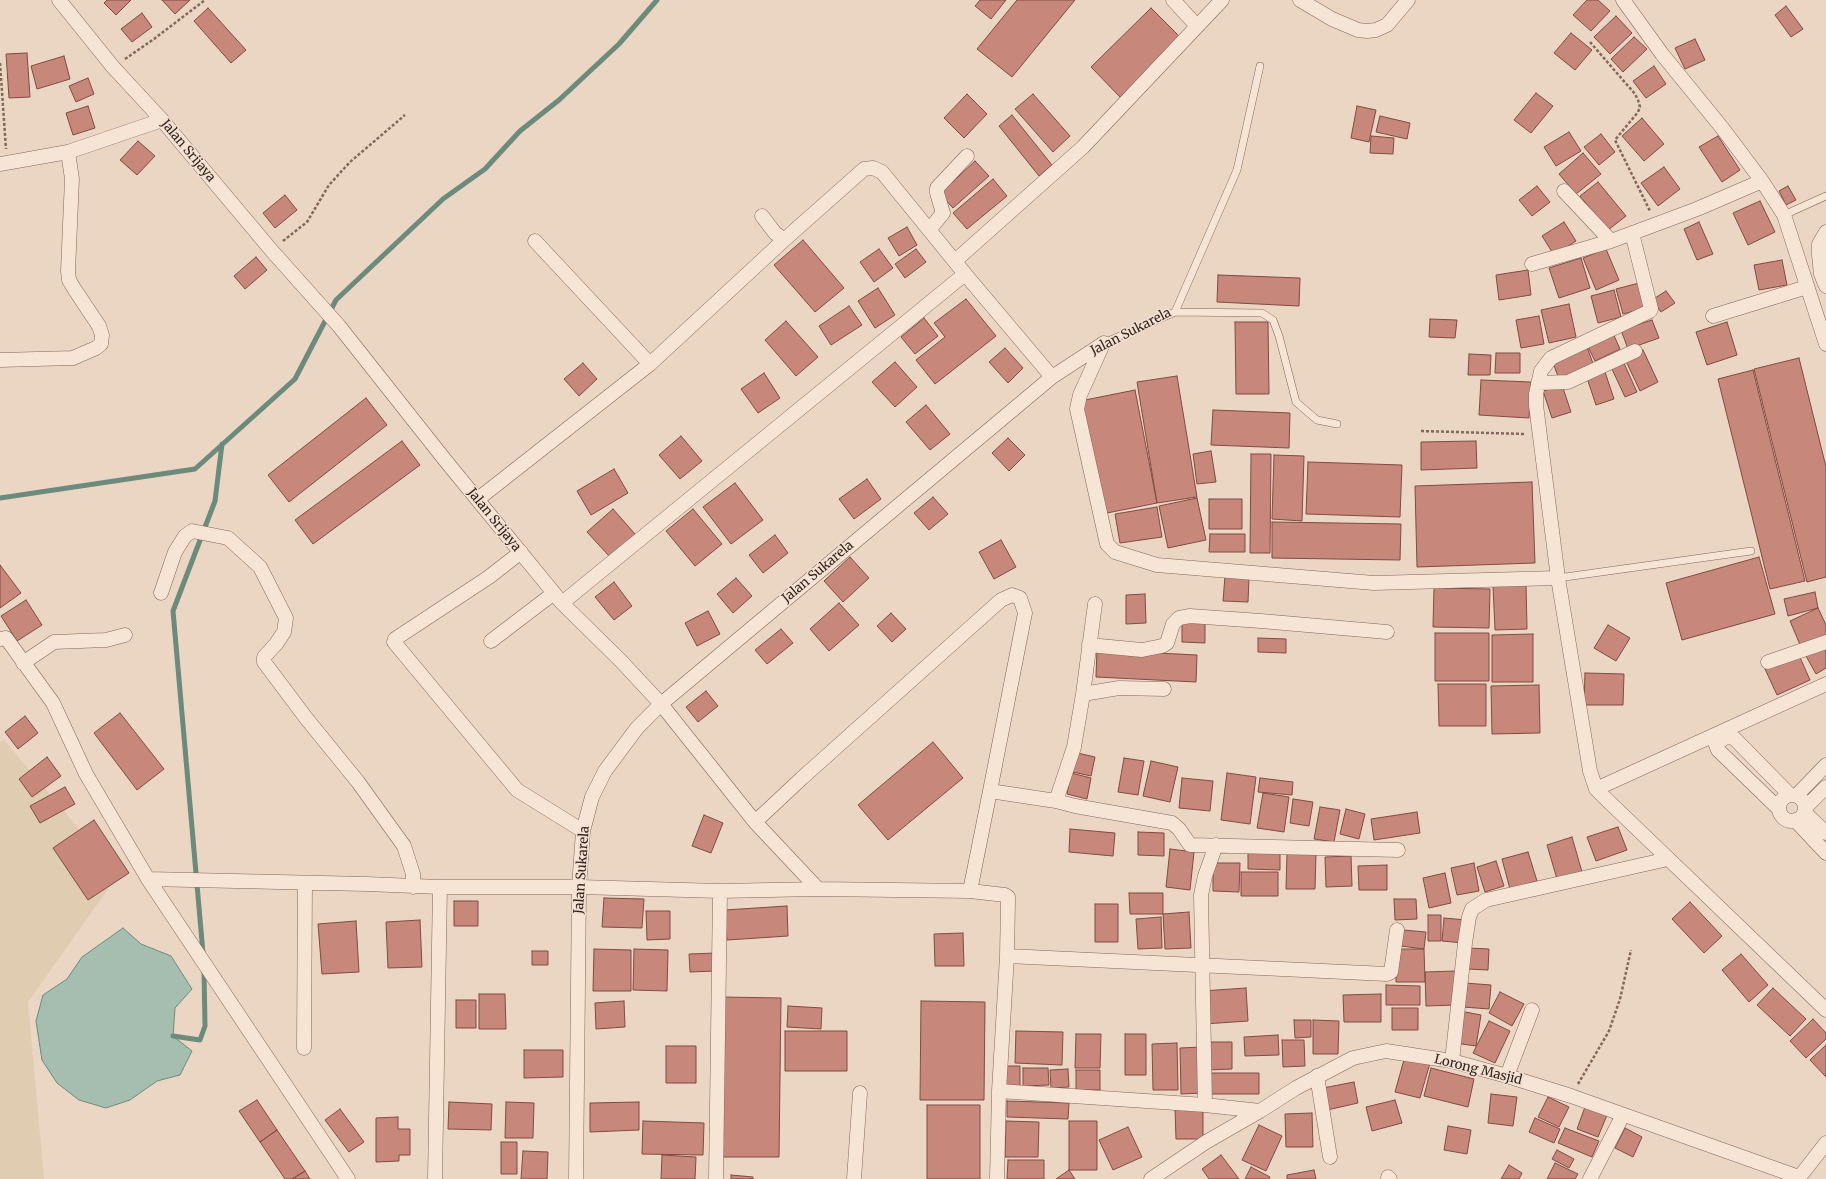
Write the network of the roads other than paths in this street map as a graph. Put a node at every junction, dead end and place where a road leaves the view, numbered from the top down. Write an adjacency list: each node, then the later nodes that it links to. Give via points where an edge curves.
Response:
1 (59, 0): 9 (street, Jalan Srijaya, via 112,67)
2 (1173, 0): 7 (street)
3 (1222, 0): 7 (street)
4 (1300, 0): 5 (street, via 1332,19 1367,31 1387,25)
5 (1408, 0)
6 (1623, 0): 13 (street)
7 (1198, 26): 24 (street, via 1083,147)
8 (1260, 66): 29 (lane, Jalan Sukarela, via 1237,170)
9 (162, 120): 10 (street); 39 (street, Jalan Srijaya, via 272,251 340,326 444,460)
10 (68, 152): 12 (street); 34 (street, via 72,179 68,272 72,285 99,326 101,344 73,358)
11 (967, 156): 18 (street, via 937,188 943,213)
12 (3, 164)
13 (1762, 181): 16 (street); 20 (street)
14 (1564, 191): 23 (street)
15 (1826, 196): 16 (lane)
16 (1784, 215): 28 (street)
17 (762, 216): 21 (street)
18 (930, 229): 21 (street, via 882,172 873,168 864,169); 24 (street)
19 (1826, 232): 27 (street, via 1819,244 1821,274)
20 (1632, 233): 23 (street); 37 (street, via 1650,311 1551,358 1541,371)
21 (784, 240): 35 (street)
22 (535, 241): 35 (street)
23 (1611, 241): 25 (street)
24 (955, 262): 26 (street)
25 (1532, 264)
26 (965, 274): 36 (street); 44 (street)
27 (1826, 286)
28 (1807, 287): 30 (street); 32 (street)
29 (1175, 312): 31 (lane, Jalan Sukarela); 38 (lane, via 1262,313 1273,320 1296,402 1316,420)
30 (1713, 316)
31 (1104, 344): 36 (street, Jalan Sukarela); 42 (street, via 1080,396 1077,409 1107,544 1115,552 1157,565 1374,583)
32 (1826, 344)
33 (1635, 351): 37 (street, via 1568,382)
34 (0, 360)
35 (650, 364): 39 (street)
36 (1052, 376): 57 (street, Jalan Sukarela)
37 (1538, 383): 42 (street, via 1536,406)
38 (1338, 424)
39 (478, 499): 41 (street, Jalan Srijaya)
40 (1751, 551): 42 (lane)
41 (521, 552): 44 (street, Jalan Srijaya); 67 (street, via 394,642 517,790)
42 (1558, 578): 60 (street, via 1590,771)
43 (161, 593): 75 (street, via 175,552 192,530 228,538 260,567 286,618 284,632 264,657 264,662 358,782 404,846 413,874)
44 (558, 598): 49 (street); 57 (street, Jalan Srijaya)
45 (1095, 604): 51 (street)
46 (1387, 632): 51 (street, via 1190,616 1179,618 1173,624 1167,643 1162,646 1142,650)
47 (125, 635): 53 (street, via 106,640 54,642)
48 (0, 639): 53 (street, via 6,638)
49 (491, 641)
50 (1826, 642): 52 (street)
51 (1089, 644): 56 (street)
52 (1768, 662)
53 (23, 663): 73 (street, via 53,703 86,774)
54 (1826, 684): 60 (street)
55 (1164, 689): 56 (street, via 1119,688)
56 (1083, 694): 63 (street, via 1074,747)
57 (661, 704): 66 (street, Jalan Srijaya); 67 (street, Jalan Sukarela, via 637,728 605,771 592,797)
58 (1826, 765): 62 (street)
59 (1826, 788): 65 (street)
60 (1596, 789): 72 (street)
61 (990, 791): 63 (street); 66 (street, via 1025,613 1020,598 1012,595 1001,600); 80 (street)
62 (1793, 795): 64 (street, via 1782,800); 64 (street, via 1734,738 1726,737 1716,745 1718,750); 65 (street, via 1803,800)
63 (1056, 801): 69 (street, via 1172,823 1179,828 1190,845)
64 (1779, 809): 65 (street, via 1782,816 1788,820)
65 (1802, 813): 68 (street); 71 (street)
66 (755, 822): 78 (street, Jalan Srijaya)
67 (583, 831): 77 (street, Jalan Sukarela)
68 (1826, 832)
69 (1216, 846): 70 (street); 83 (street, via 1200,895)
70 (1398, 850)
71 (1826, 853)
72 (1668, 859): 85 (street); 87 (street, via 1486,900 1472,909 1465,943)
73 (148, 879): 74 (street); 98 (street)
74 (304, 883): 75 (street); 86 (street)
75 (413, 887): 76 (street)
76 (440, 887): 77 (street); 99 (street)
77 (579, 888): 79 (street); 100 (street, Jalan Sukarela)
78 (818, 889): 79 (street); 80 (street)
79 (720, 891): 101 (street)
80 (970, 891): 82 (street, via 1008,897)
81 (1397, 930): 83 (street, via 1391,972 1387,974)
82 (1007, 956): 83 (street); 90 (street)
83 (1201, 966): 92 (street)
84 (1532, 1010): 89 (street)
85 (1826, 1010)
86 (304, 1048)
87 (1452, 1061): 88 (street, Lorong Masjid, via 1386,1051 1368,1053); 89 (street, Lorong Masjid)
88 (1317, 1076): 93 (street, Lorong Masjid); 96 (street)
89 (1507, 1076): 94 (street, Lorong Masjid)
90 (999, 1091): 92 (street); 103 (street)
91 (860, 1093): 102 (street)
92 (1205, 1105): 93 (street)
93 (1260, 1111): 104 (street, Lorong Masjid, via 1206,1142)
94 (1623, 1115): 97 (street, Lorong Masjid); 105 (street)
95 (1826, 1143): 97 (street)
96 (1330, 1157)
97 (1798, 1178)
98 (348, 1179)
99 (435, 1179)
100 (576, 1179)
101 (716, 1179)
102 (854, 1179)
103 (996, 1179)
104 (1151, 1179)
105 (1590, 1179)

